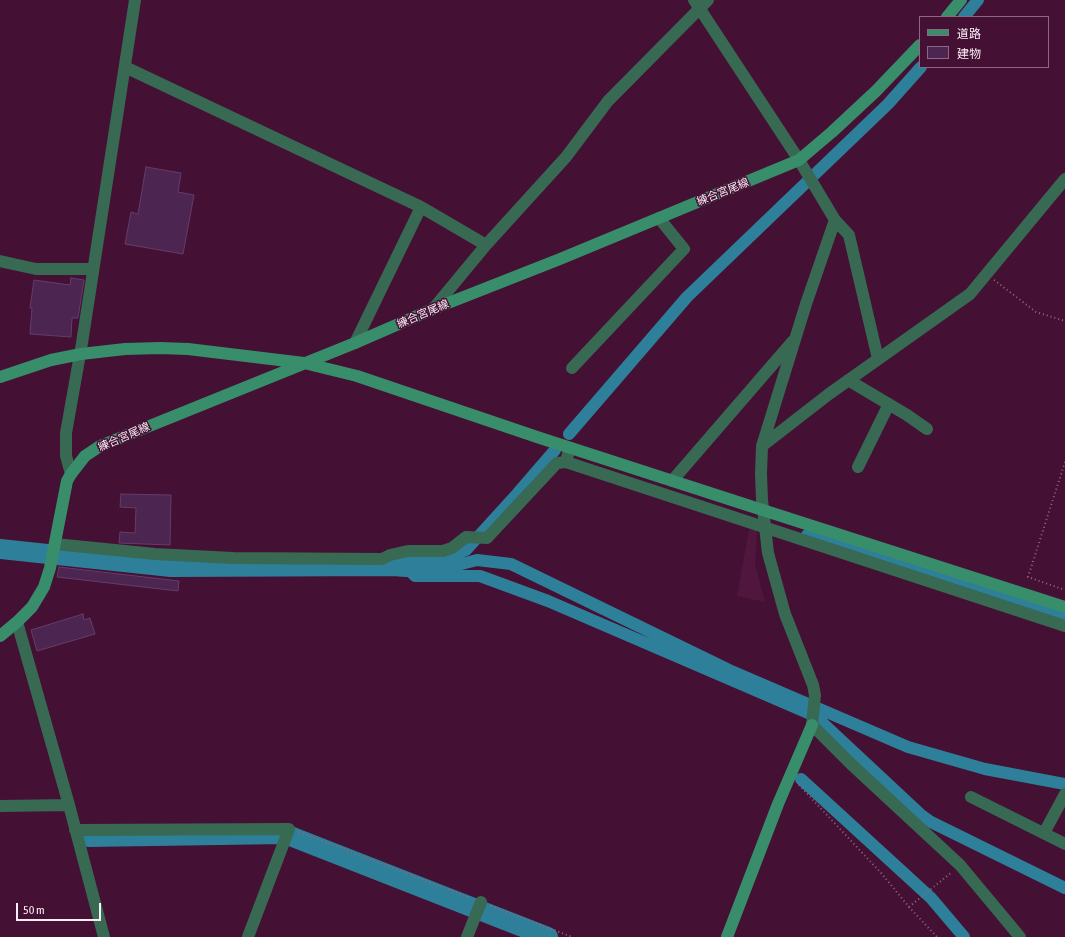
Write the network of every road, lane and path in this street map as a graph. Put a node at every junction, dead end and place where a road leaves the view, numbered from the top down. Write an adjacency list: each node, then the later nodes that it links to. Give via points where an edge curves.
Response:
1 (136, 0): 6 (street)
2 (961, 0): 4 (street)
3 (701, 3): 7 (street); 12 (street, via 608,101 566,157)
4 (948, 16)
5 (919, 46): 7 (street, 練合宮尾線, via 876,91)
6 (124, 67): 9 (street); 14 (street)
7 (799, 160): 10 (street, 練合宮尾線); 11 (street)
8 (1065, 179): 15 (street)
9 (421, 207): 12 (street); 19 (street)
10 (659, 218): 16 (street, 練合宮尾線); 23 (street, via 684,249)
11 (835, 220): 18 (street); 21 (street, via 849,235)
12 (486, 245): 16 (street)
13 (0, 261): 14 (street, via 36,269)
14 (94, 269): 20 (street)
15 (987, 274): 17 (path, via 1036,312); 21 (street, via 970,294)
16 (433, 310): 19 (street, 練合宮尾線)
17 (1065, 321)
18 (796, 338): 28 (street); 34 (street)
19 (355, 343): 22 (street, 練合宮尾線)
20 (81, 354): 22 (street, via 125,349 188,349); 24 (street, via 50,360); 33 (street, via 66,433 66,456)
21 (878, 359): 25 (street)
22 (304, 363): 29 (street, via 357,376); 33 (street, 練合宮尾線, via 100,446 85,456)
23 (572, 368)
24 (0, 377)
25 (848, 380): 26 (street); 28 (street)
26 (889, 404): 27 (street); 32 (street)
27 (927, 429)
28 (762, 446): 35 (street)
29 (570, 447): 30 (street); 34 (street)
30 (566, 462): 36 (street); 37 (street, via 557,463 487,538 466,537 452,548 443,551 408,551 382,559 233,558 155,554)
31 (1065, 462): 38 (path, via 1028,577)
32 (858, 467)
33 (71, 474): 37 (street, 練合宮尾線, via 67,481)
34 (672, 481): 35 (street)
35 (763, 510): 36 (street); 39 (street)
36 (765, 527): 41 (street); 43 (street, via 768,553 784,614 813,685 815,695)
37 (55, 544): 40 (street, 練合宮尾線, via 44,587 32,607)
38 (1065, 590)
39 (1065, 607)
40 (17, 622): 42 (street, 練合宮尾線); 47 (street)
41 (1065, 626)
42 (0, 636)
43 (812, 722): 44 (street); 53 (street, via 851,764)
44 (790, 775): 55 (path, via 882,874); 60 (street)
45 (1065, 794): 51 (street)
46 (971, 797): 51 (street)
47 (69, 804): 48 (street); 50 (street)
48 (0, 806)
49 (289, 829): 50 (street); 54 (path); 57 (street)
50 (75, 830): 56 (street)
51 (1044, 833): 52 (street)
52 (1065, 844)
53 (960, 865): 55 (path); 62 (street)
54 (482, 902): 58 (street); 59 (path)
55 (909, 907): 61 (path)
56 (104, 937)
57 (248, 937)
58 (467, 937)
59 (572, 937)
60 (727, 937)
61 (937, 937)
62 (1020, 937)

